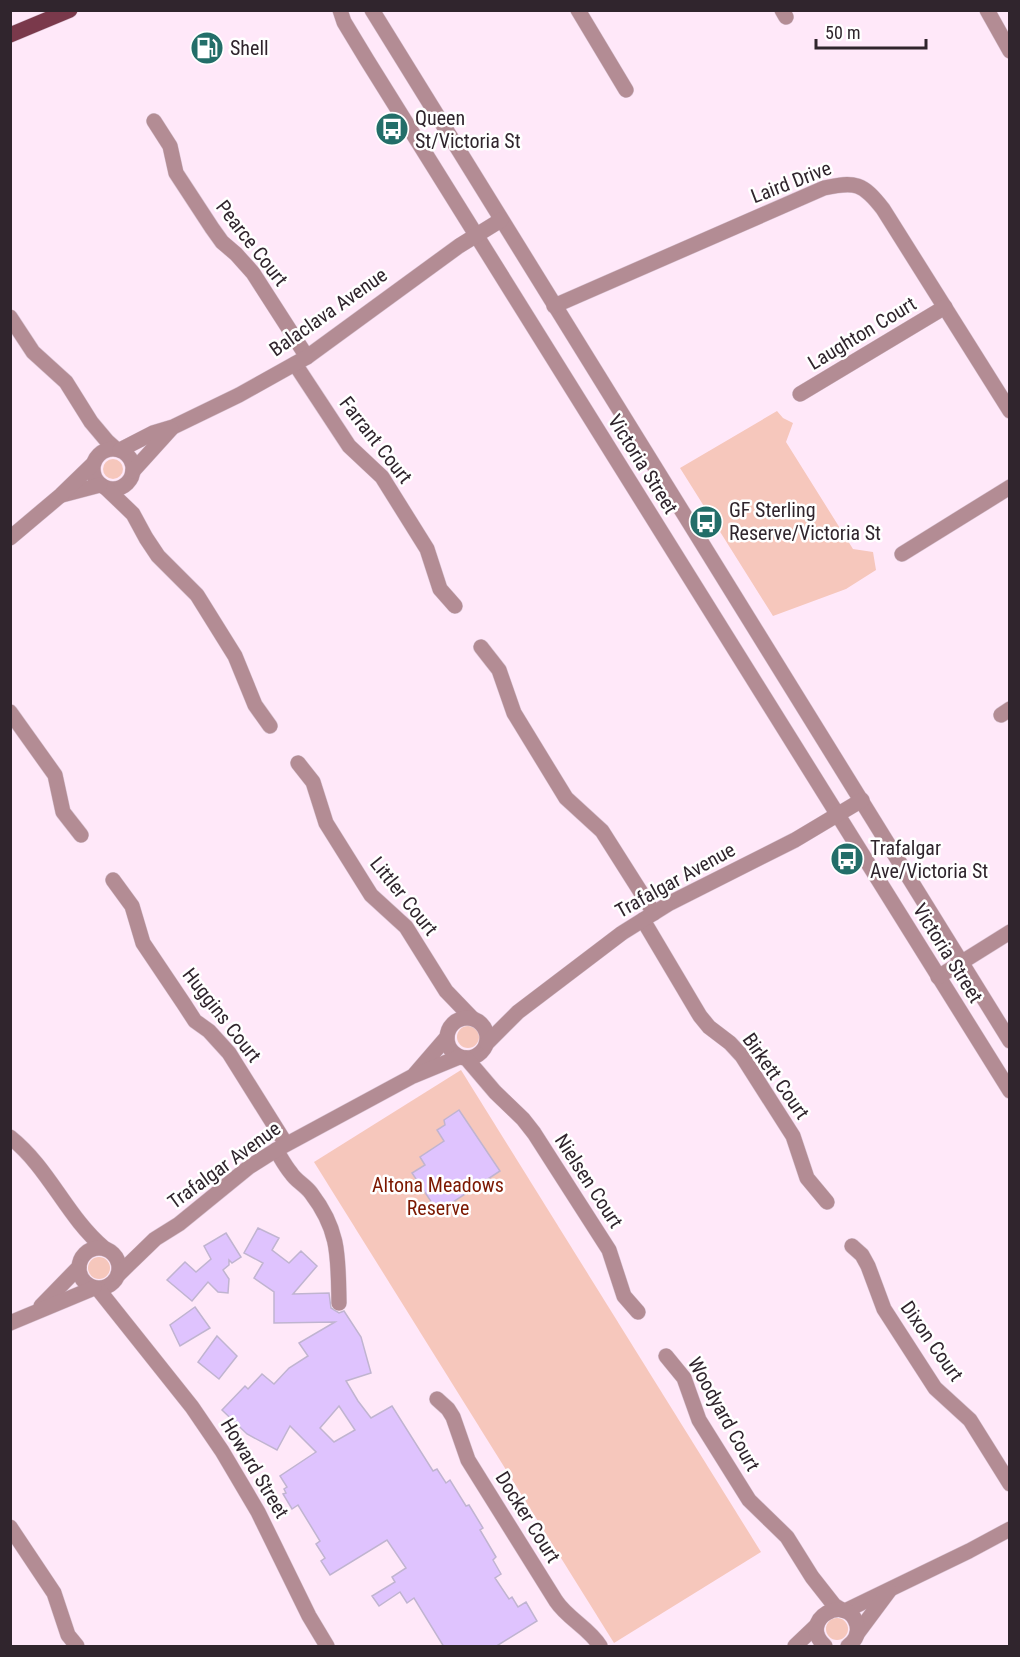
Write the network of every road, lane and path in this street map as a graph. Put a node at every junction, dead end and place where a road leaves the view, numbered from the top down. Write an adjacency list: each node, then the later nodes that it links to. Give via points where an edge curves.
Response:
1 (70, 10): 6 (main road)
2 (340, 10): 11 (street, Victoria Street)
3 (372, 10): 10 (street, Victoria Street)
4 (578, 10): 8 (street)
5 (987, 10): 7 (street)
6 (10, 35)
7 (1010, 51)
8 (626, 90)
9 (154, 121): 15 (street, Pearce Court, via 170,146 176,173 222,242 254,273)
10 (501, 220): 11 (street, Balaclava Avenue); 12 (street, Victoria Street)
11 (476, 235): 15 (street, Balaclava Avenue); 35 (street, Victoria Street)
12 (554, 306): 13 (street, Laird Drive, via 824,188 845,183 860,185 873,195); 34 (street, Victoria Street)
13 (945, 307): 16 (street, Laughton Court); 17 (street, Laird Drive)
14 (10, 317): 18 (street, via 33,352 70,386)
15 (301, 360): 19 (street, Balaclava Avenue); 29 (street, Farrant Court, via 349,446 382,477 427,549 440,589)
16 (800, 394)
17 (1010, 411)
18 (91, 422): 20 (street); 21 (street)
19 (173, 427): 20 (street, Balaclava Avenue); 22 (street, Balaclava Avenue)
20 (118, 450): 21 (street, via 105,451); 22 (street, via 130,459)
21 (95, 460): 23 (street, via 94,475); 25 (street)
22 (133, 473): 23 (street, via 119,488); 26 (street, via 130,492)
23 (103, 487): 25 (street); 26 (street)
24 (1010, 487): 28 (street)
25 (61, 495): 27 (street)
26 (134, 514): 32 (street, via 158,556 197,595 235,656 255,705)
27 (10, 538)
28 (902, 554)
29 (455, 606)
30 (481, 647): 38 (street, Birkett Court, via 499,670 514,713 566,798 602,831)
31 (10, 712): 36 (street, via 55,775 63,812)
32 (270, 726)
33 (297, 763): 42 (street, Littler Court, via 313,782 327,823 366,888 406,927)
34 (862, 800): 35 (street, Trafalgar Avenue); 40 (street, Victoria Street)
35 (837, 815): 38 (street, Trafalgar Avenue); 41 (street, Victoria Street)
36 (81, 835)
37 (113, 880): 53 (street, Huggins Court, via 132,906 143,943 195,1021 229,1053)
38 (648, 916): 43 (street, Trafalgar Avenue); 54 (street, Birkett Court, via 700,1016 742,1056 793,1136 807,1178)
39 (1010, 932): 40 (street)
40 (961, 963): 41 (street); 46 (street, Victoria Street)
41 (938, 978): 51 (street, Victoria Street)
42 (446, 991): 44 (street, Littler Court); 45 (street, Littler Court, via 450,1006)
43 (518, 1012): 44 (street, Trafalgar Avenue, via 492,1020); 47 (street, Trafalgar Avenue)
44 (475, 1020): 45 (street, via 458,1020); 47 (street, via 486,1031)
45 (448, 1033): 48 (street, via 450,1049); 49 (street, Trafalgar Avenue)
46 (1010, 1041)
47 (485, 1046): 48 (street, via 476,1056); 50 (street, via 483,1062)
48 (462, 1058): 49 (street, Trafalgar Avenue); 50 (street, Nielsen Court)
49 (413, 1076): 53 (street, Trafalgar Avenue)
50 (488, 1083): 64 (street, Nielsen Court, via 534,1133 609,1250 624,1296)
51 (1010, 1091)
52 (10, 1137): 55 (street, via 40,1166)
53 (281, 1147): 56 (street, Trafalgar Avenue); 62 (street, Huggins Court, via 291,1174 310,1191 330,1221 338,1256)
54 (827, 1202)
55 (77, 1220): 58 (street); 59 (street)
56 (155, 1239): 58 (street, Trafalgar Avenue, via 127,1249); 60 (street, Trafalgar Avenue)
57 (852, 1246): 69 (street, Dixon Court, via 868,1266 884,1310 935,1388 970,1420)
58 (107, 1250): 59 (street, via 90,1250); 60 (street, via 118,1261)
59 (80, 1263): 61 (street, via 83,1280); 63 (street)
60 (118, 1275): 61 (street, via 110,1286); 66 (street, Howard Street, via 120,1302)
61 (96, 1288): 63 (street); 66 (street, Howard Street)
62 (339, 1303)
63 (37, 1311): 65 (street)
64 (638, 1312)
65 (10, 1323)
66 (127, 1323): 78 (street, Howard Street, via 222,1451)
67 (666, 1356): 72 (street, Woodyard Court, via 684,1378 699,1420 749,1500 787,1537)
68 (437, 1399): 79 (street, Docker Court, via 453,1417 468,1460 556,1601)
69 (1010, 1484)
70 (10, 1527): 77 (street, via 54,1593 68,1635)
71 (1010, 1529): 73 (street)
72 (812, 1577): 74 (street, Woodyard Court, via 834,1605); 75 (street, Woodyard Court, via 820,1597)
73 (889, 1591): 74 (street); 76 (street)
74 (843, 1610): 75 (street, via 828,1611); 76 (street, Woodyard Court, via 854,1618 857,1629)
75 (818, 1623): 80 (street); 81 (street, via 818,1637)
76 (853, 1642)
77 (77, 1647)
78 (327, 1647)
79 (600, 1647)
80 (795, 1647)
81 (825, 1647)

